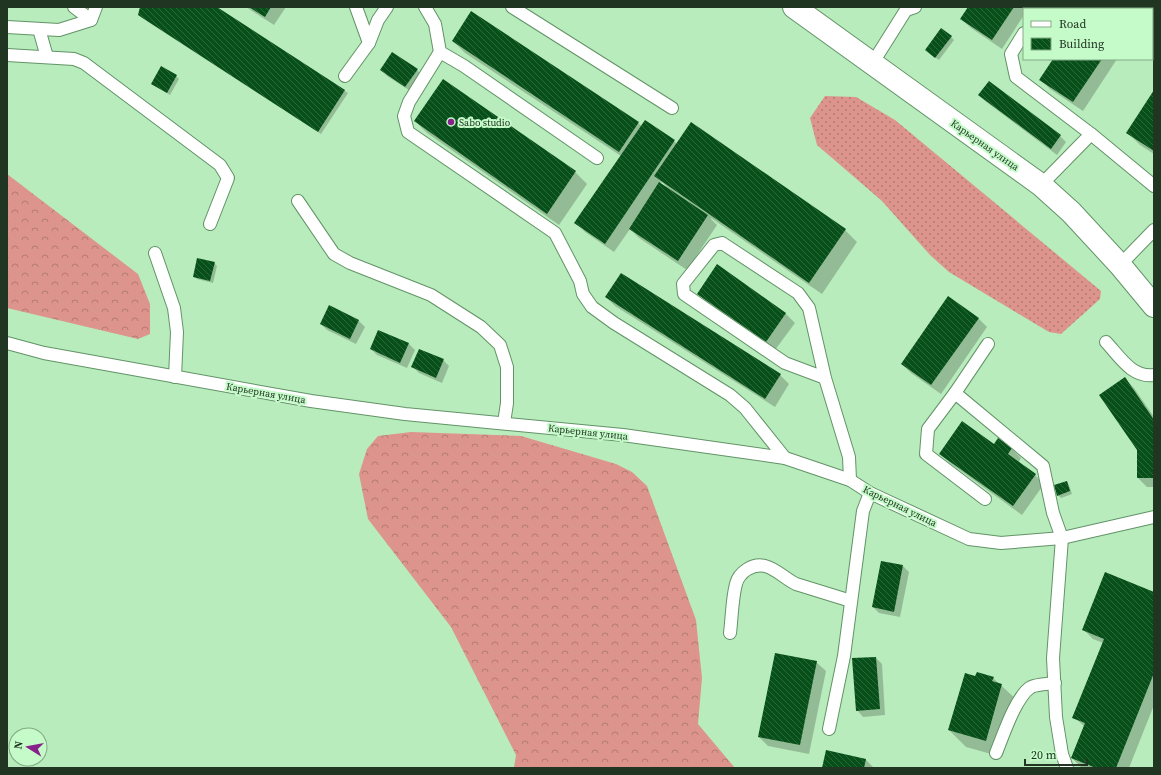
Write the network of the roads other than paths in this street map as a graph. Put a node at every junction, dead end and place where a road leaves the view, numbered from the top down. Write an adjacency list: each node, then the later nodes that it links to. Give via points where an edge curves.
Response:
1 (74, 7): 9 (lane)
2 (96, 7): 9 (lane)
3 (356, 7): 13 (lane)
4 (387, 7): 13 (lane, via 378,20)
5 (425, 7): 14 (lane, via 435,24)
6 (512, 7): 19 (lane)
7 (794, 7): 17 (street, Карьерная улица)
8 (907, 8): 17 (lane)
9 (90, 20): 11 (lane, via 59,30)
10 (7, 27): 11 (lane)
11 (39, 29): 16 (lane)
12 (1023, 34): 20 (lane, via 1010,54 1016,78)
13 (369, 43): 18 (lane)
14 (440, 52): 21 (lane); 38 (lane, via 409,102 404,116 408,132 555,233 580,281 583,294 592,307 730,395 745,408)
15 (7, 55): 16 (lane)
16 (47, 57): 25 (lane, via 74,59 84,63 220,165 228,178)
17 (872, 64): 22 (street, Карьерная улица)
18 (345, 76)
19 (672, 108)
20 (1092, 134): 22 (lane); 23 (lane)
21 (597, 158)
22 (1041, 185): 28 (street, Карьерная улица, via 1072,212)
23 (1154, 186)
24 (298, 201): 37 (lane, via 334,254 350,263 431,295 481,327 500,345 507,367)
25 (210, 224)
26 (1154, 231): 28 (lane)
27 (155, 253): 34 (lane, via 174,308 177,332)
28 (1120, 265): 29 (street, Карьерная улица)
29 (1154, 306)
30 (1106, 342): 33 (lane, via 1133,371 1146,376)
31 (7, 343): 34 (lane, Карьерная улица, via 44,353)
32 (988, 344): 36 (lane)
33 (1154, 375)
34 (175, 377): 37 (lane, Карьерная улица, via 389,412)
35 (825, 378): 35 (lane, via 809,308 798,294 722,243 714,245 683,284 684,294 785,363); 39 (lane, via 849,457)
36 (955, 392): 41 (lane, via 928,429 926,454); 43 (lane, via 1043,466)
37 (504, 423): 38 (lane, Карьерная улица, via 623,435)
38 (785, 458): 39 (lane, Карьерная улица)
39 (850, 480): 40 (lane, Карьерная улица)
40 (870, 493): 43 (lane, Карьерная улица, via 969,539 1001,543); 44 (lane, via 863,511)
41 (985, 499)
42 (1154, 517): 43 (lane, Карьерная улица)
43 (1062, 538): 46 (lane, via 1053,658)
44 (851, 601): 45 (lane, via 788,581 772,569 758,565 743,572 736,583); 47 (lane, via 844,656)
45 (730, 633)
46 (1055, 683): 48 (lane, via 1032,686 1024,693); 49 (lane, via 1056,717)
47 (829, 729)
48 (996, 753)
49 (1067, 768)

